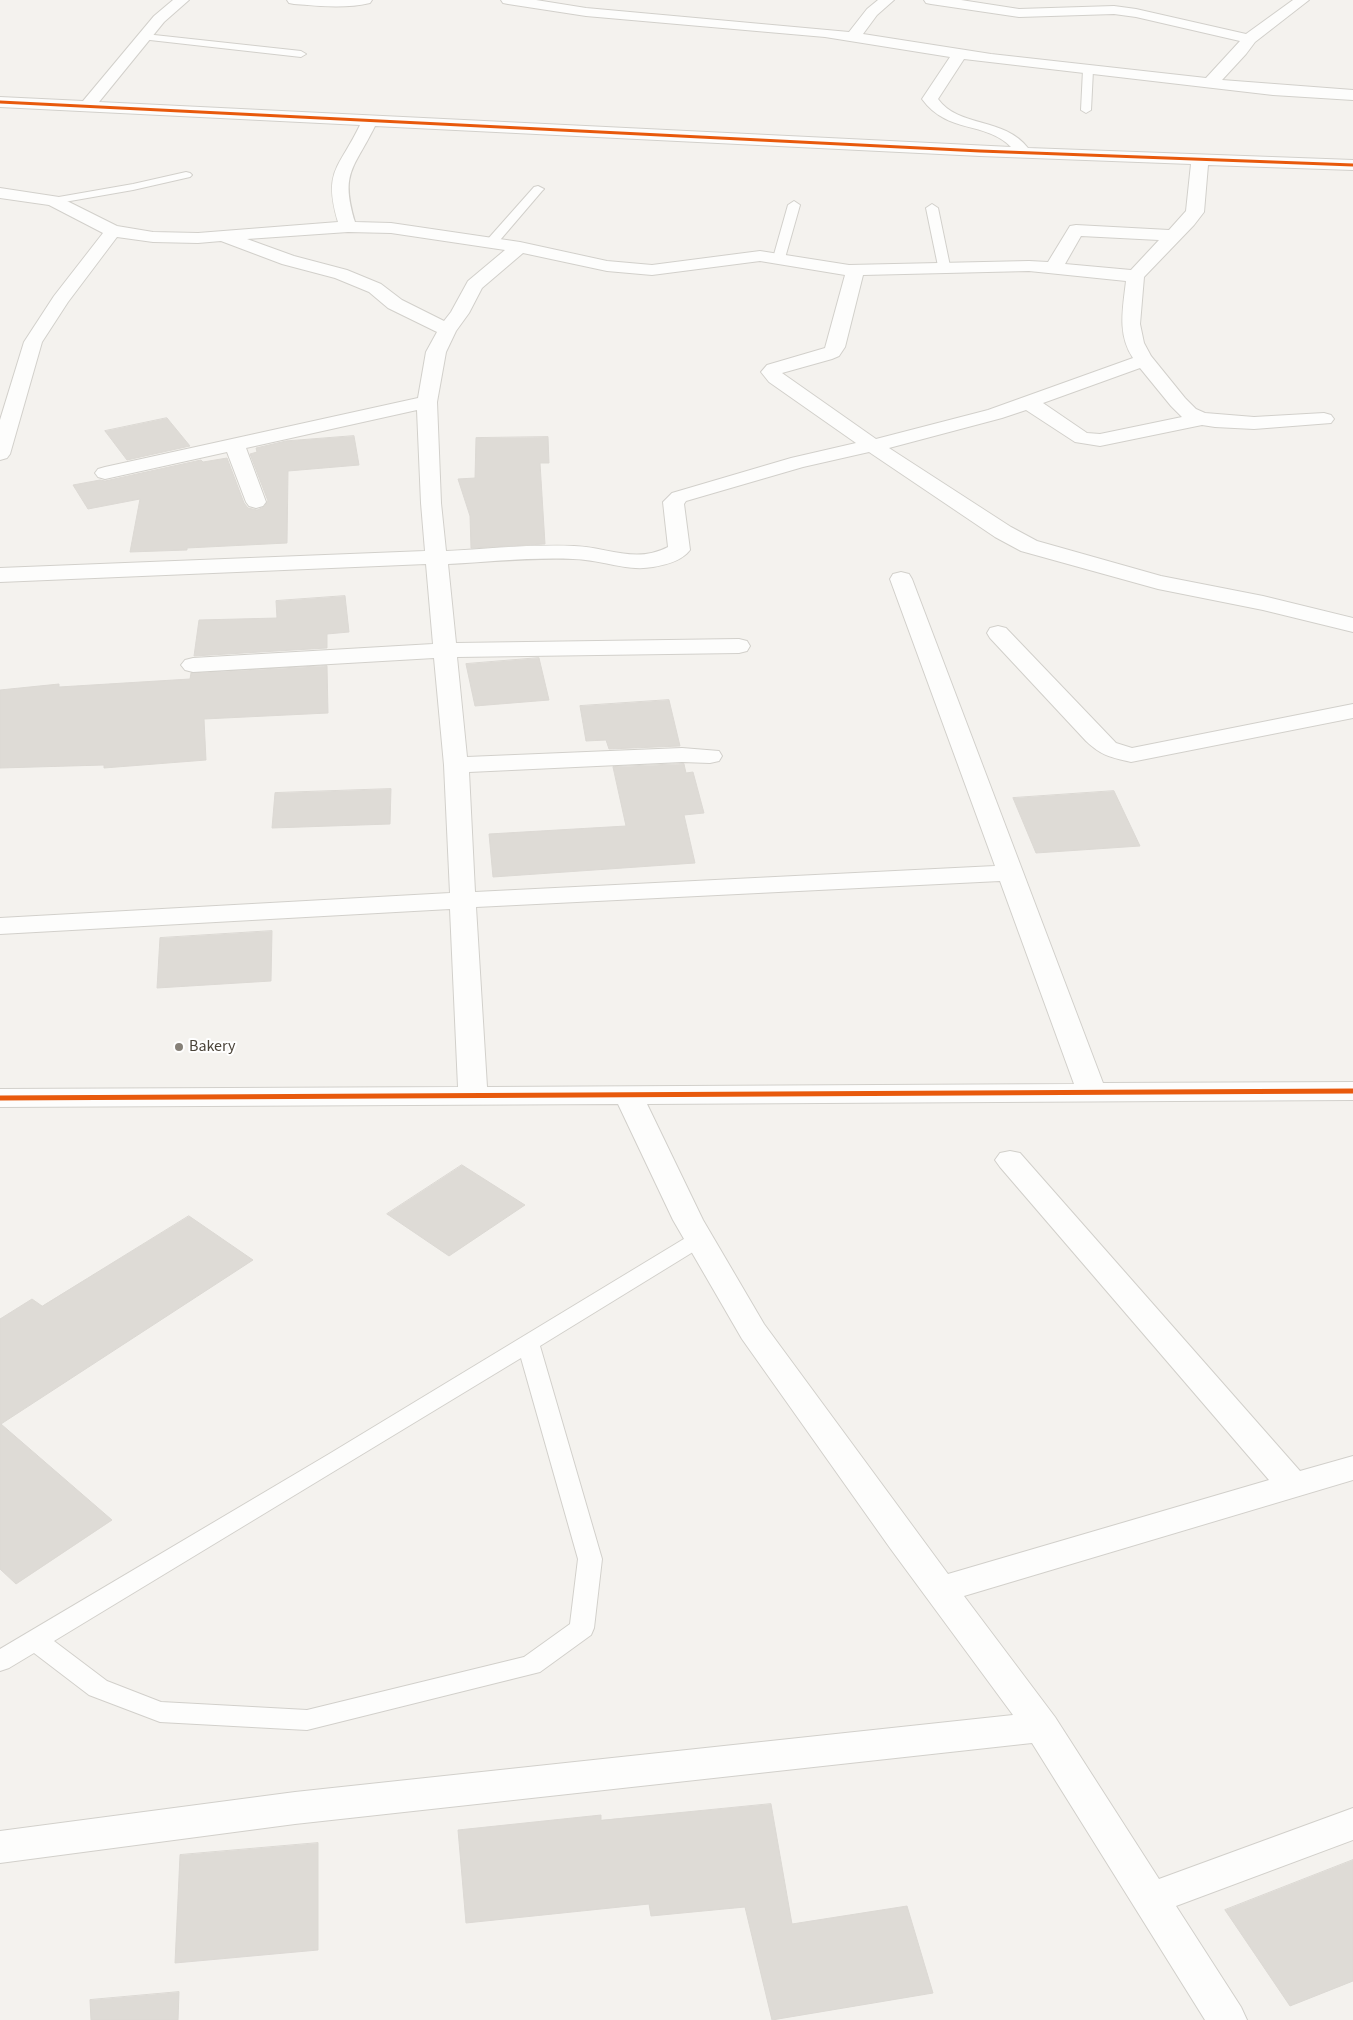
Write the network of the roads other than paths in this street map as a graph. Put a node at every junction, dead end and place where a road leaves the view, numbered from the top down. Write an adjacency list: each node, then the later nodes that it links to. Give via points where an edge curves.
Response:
1 (182, 0): 10 (street)
2 (294, 0): 3 (street, via 337,3)
3 (365, 0)
4 (508, 0): 9 (street, via 586,12)
5 (887, 0): 9 (street, via 872,12)
6 (931, 0): 8 (street, via 1019,13)
7 (1302, 0): 11 (street)
8 (1117, 5): 11 (street, via 1136,13)
9 (854, 36): 13 (street)
10 (145, 37): 12 (lane); 18 (street)
11 (1250, 38): 15 (street)
12 (302, 54)
13 (960, 54): 14 (street); 21 (street, via 930,99 933,106 957,119 1009,137)
14 (1088, 70): 15 (street); 19 (lane)
15 (1210, 83): 16 (street)
16 (1353, 95)
17 (0, 102): 18 (street)
18 (88, 106): 20 (street)
19 (1086, 110)
20 (370, 119): 21 (street); 30 (street, via 341,177 341,200)
21 (1023, 152): 22 (street)
22 (1200, 159): 23 (street); 33 (street, via 1195,212)
23 (1353, 165)
24 (186, 175): 27 (lane)
25 (538, 188): 34 (lane)
26 (0, 193): 27 (street)
27 (53, 201): 31 (street)
28 (794, 205): 36 (lane)
29 (932, 208): 37 (lane)
30 (348, 227): 32 (street); 34 (street, via 390,228)
31 (113, 231): 32 (street, via 153,237); 49 (street, via 60,300 33,342)
32 (221, 236): 41 (street, via 375,288 395,304)
33 (1174, 236): 38 (street, via 1076,230); 40 (street)
34 (491, 243): 35 (street)
35 (520, 247): 36 (street, via 607,266 652,270 741,257); 41 (street, via 474,285)
36 (779, 258): 39 (street)
37 (944, 266): 38 (street); 39 (street)
38 (1054, 267): 40 (street)
39 (855, 270): 48 (street, via 836,348 771,372)
40 (1135, 276): 42 (street, via 1131,335)
41 (448, 330): 43 (street, via 436,352)
42 (1144, 360): 44 (street); 45 (street, via 1177,402 1189,414)
43 (426, 402): 47 (street); 52 (street)
44 (1029, 403): 45 (street, via 1088,440); 48 (street)
45 (1201, 419): 46 (street, via 1244,423)
46 (1324, 419)
47 (234, 444): 50 (street); 51 (street)
48 (872, 446): 52 (street, via 798,462 679,498 673,502 679,550 667,558 647,563 622,562 574,552); 55 (street, via 1029,546 1158,582)
49 (0, 454)
50 (105, 473)
51 (256, 502)
52 (436, 556): 53 (street); 58 (street)
53 (0, 575)
54 (901, 579): 63 (street)
55 (1353, 625)
56 (998, 633): 60 (street, via 1094,736 1107,748 1130,755)
57 (739, 646): 58 (street)
58 (445, 650): 59 (street); 62 (street)
59 (193, 665)
60 (1353, 712)
61 (710, 756): 62 (street)
62 (456, 765): 64 (street)
63 (1010, 873): 64 (street); 67 (street)
64 (463, 900): 65 (street); 68 (street)
65 (0, 926)
66 (1353, 1092): 67 (street)
67 (1092, 1093): 69 (street)
68 (473, 1096): 69 (street); 70 (street)
69 (629, 1096): 72 (street)
70 (0, 1098)
71 (1010, 1160): 75 (street)
72 (699, 1239): 73 (lane); 76 (street, via 754,1331)
73 (528, 1343): 77 (lane); 77 (lane, via 590,1558 582,1628 532,1665 307,1720 160,1712 98,1688)
74 (1353, 1468): 75 (street)
75 (1293, 1486): 76 (street)
76 (940, 1590): 79 (street)
77 (34, 1640): 78 (lane)
78 (0, 1661)
79 (1042, 1727): 81 (street, via 295,1808); 82 (street)
80 (1353, 1824): 82 (street)
81 (0, 1847)
82 (1149, 1900): 83 (street)
83 (1217, 2019)

